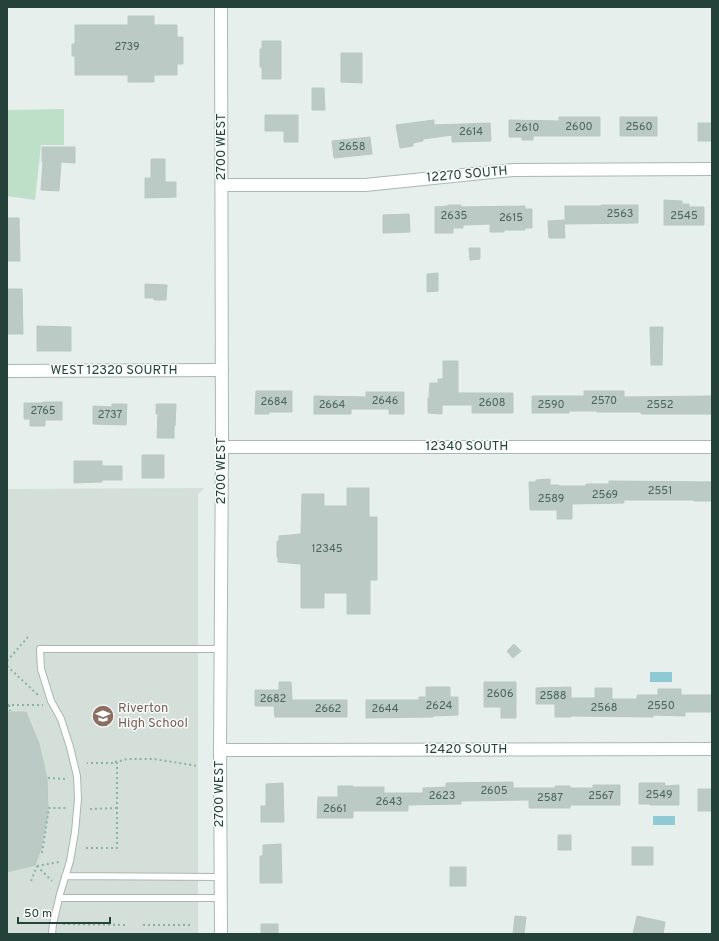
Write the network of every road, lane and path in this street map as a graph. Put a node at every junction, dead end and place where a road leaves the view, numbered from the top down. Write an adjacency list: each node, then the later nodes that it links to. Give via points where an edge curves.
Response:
1 (221, 7): 3 (street, 2700 WEST)
2 (712, 169): 3 (street, 12270 SOUTH, via 513,170 365,185)
3 (222, 185): 4 (street, 2700 WEST)
4 (222, 370): 5 (street, WEST 12320 SOURTH); 6 (street, 2700 WEST)
5 (7, 371)
6 (222, 447): 7 (street, 12340 SOUTH); 9 (street, 2700 WEST)
7 (712, 447)
8 (28, 637): 10 (path)
9 (221, 649): 17 (street, 2700 WEST); 30 (lane, via 40,649 41,669 51,702 61,720 77,776 75,832)
10 (7, 661)
11 (7, 666): 12 (path)
12 (38, 695)
13 (8, 705): 14 (path); 15 (path)
14 (42, 705)
15 (10, 711)
16 (712, 749): 17 (street, 12420 SOUTH)
17 (220, 750): 31 (street, 2700 WEST)
18 (87, 763): 19 (path)
19 (112, 763): 20 (path, via 127,759 147,759); 24 (path, via 116,763)
20 (198, 766)
21 (48, 778): 22 (path)
22 (67, 779)
23 (68, 808): 27 (path, via 49,808)
24 (116, 808): 25 (path); 26 (path, via 116,848)
25 (90, 809)
26 (86, 848)
27 (42, 853)
28 (59, 862): 29 (path)
29 (37, 866): 32 (path); 33 (path)
30 (65, 876): 31 (lane); 34 (lane)
31 (220, 877): 35 (street, 2700 WEST)
32 (31, 881)
33 (52, 881)
34 (59, 898): 35 (lane); 40 (lane)
35 (221, 898): 41 (street, 2700 WEST)
36 (63, 924): 37 (path)
37 (127, 925)
38 (143, 925): 39 (path)
39 (191, 925)
40 (52, 934)
41 (221, 934)

